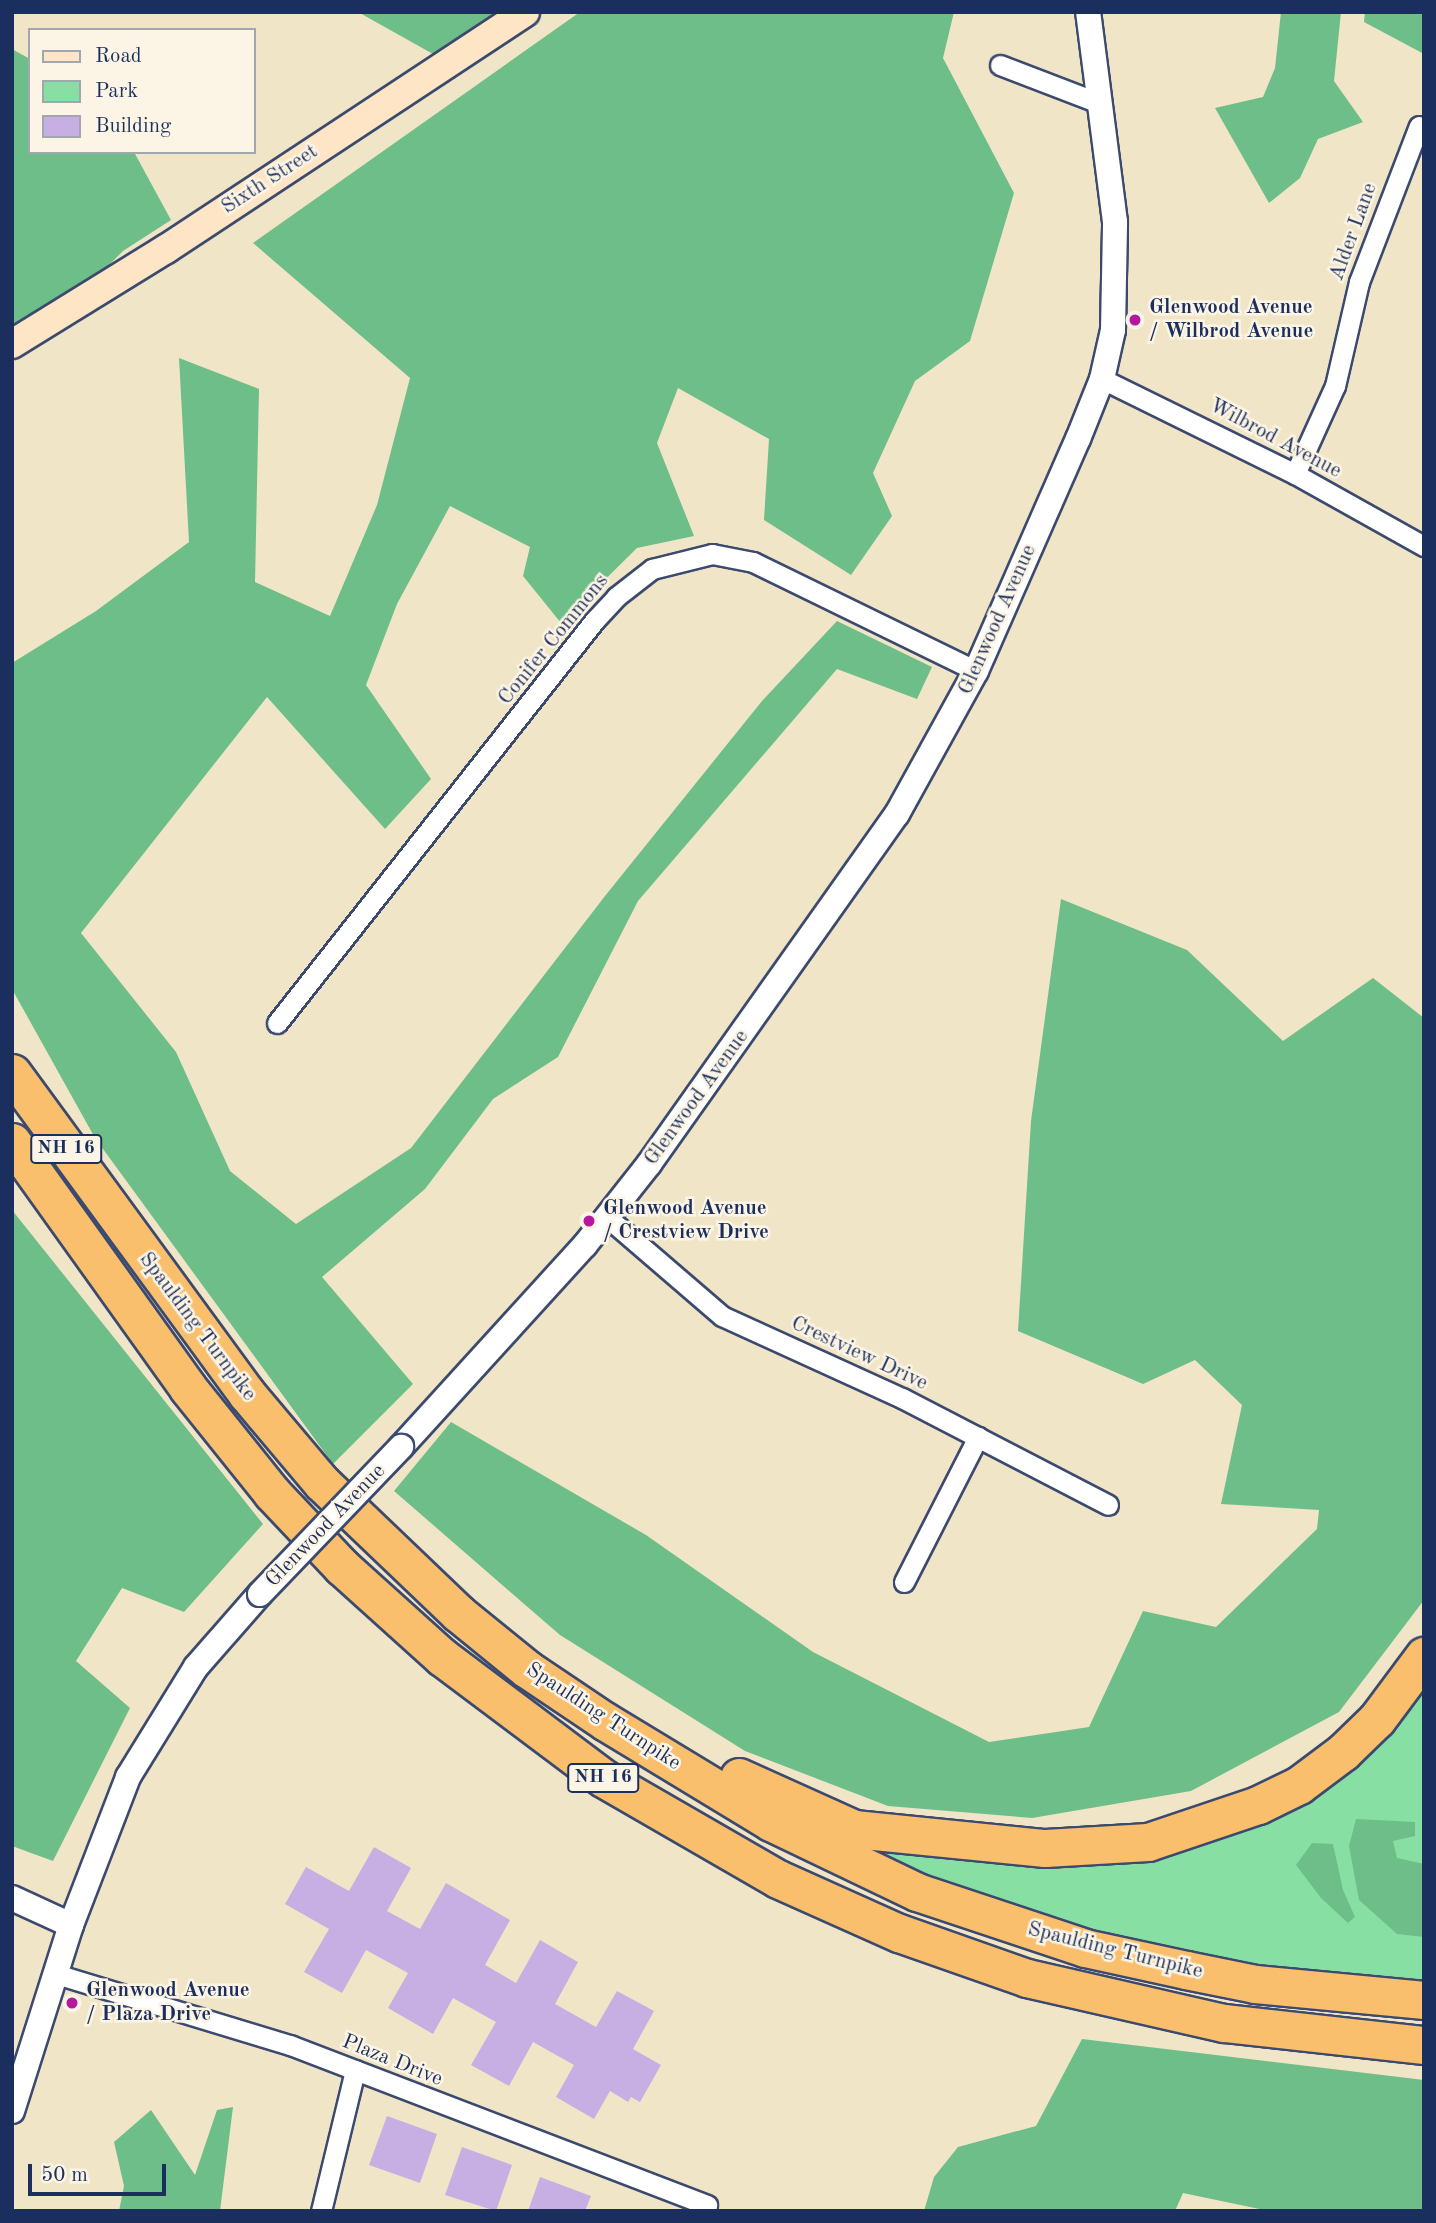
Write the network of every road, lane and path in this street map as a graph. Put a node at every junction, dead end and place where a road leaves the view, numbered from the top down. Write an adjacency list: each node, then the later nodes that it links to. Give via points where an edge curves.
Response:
1 (525, 12): 6 (main road, Sixth Street, via 166,249)
2 (1088, 12): 4 (street, Glenwood Avenue)
3 (1000, 65): 4 (street)
4 (1099, 103): 7 (street, Glenwood Avenue, via 1117,278 1113,330)
5 (1419, 126): 8 (street, Alder Lane, via 1359,282 1335,386)
6 (12, 344)
7 (1102, 379): 8 (street, Wilbrod Avenue); 10 (street, Glenwood Avenue)
8 (1296, 474): 9 (street, Wilbrod Avenue)
9 (1424, 546)
10 (976, 671): 11 (street, Conifer Commons, via 753,562 712,554 652,569 594,621); 14 (street, Glenwood Avenue, via 897,814 737,1045)
11 (277, 1023)
12 (12, 1073): 19 (highway, Spaulding Turnpike / NH 16, via 184,1310 293,1449 421,1580)
13 (12, 1143): 24 (highway, Spaulding Turnpike / NH 16, via 188,1388 272,1493 342,1567 442,1657 613,1785 778,1879 899,1933 1027,1978 1224,2023)
14 (608, 1218): 15 (street, Crestview Drive, via 722,1315); 21 (street, Glenwood Avenue, bridge, via 195,1667 146,1742)
15 (978, 1437): 16 (street, Crestview Drive); 17 (street)
16 (1108, 1505)
17 (904, 1582)
18 (1424, 1656): 19 (highway, via 1377,1719 1299,1785 1258,1805 1148,1842 1045,1848 854,1829 820,1818 592,1694)
19 (542, 1679): 23 (highway, Spaulding Turnpike / NH 16, via 771,1822 917,1892 1085,1948 1186,1970 1255,1984)
20 (12, 1898): 21 (street)
21 (71, 1925): 22 (street, Glenwood Avenue)
22 (55, 1974): 25 (street, Plaza Drive, via 208,2017); 26 (street, Glenwood Avenue)
23 (1424, 2000)
24 (1424, 2045)
25 (355, 2070): 27 (street, Plaza Drive); 28 (street)
26 (12, 2110)
27 (707, 2205)
28 (321, 2211)

